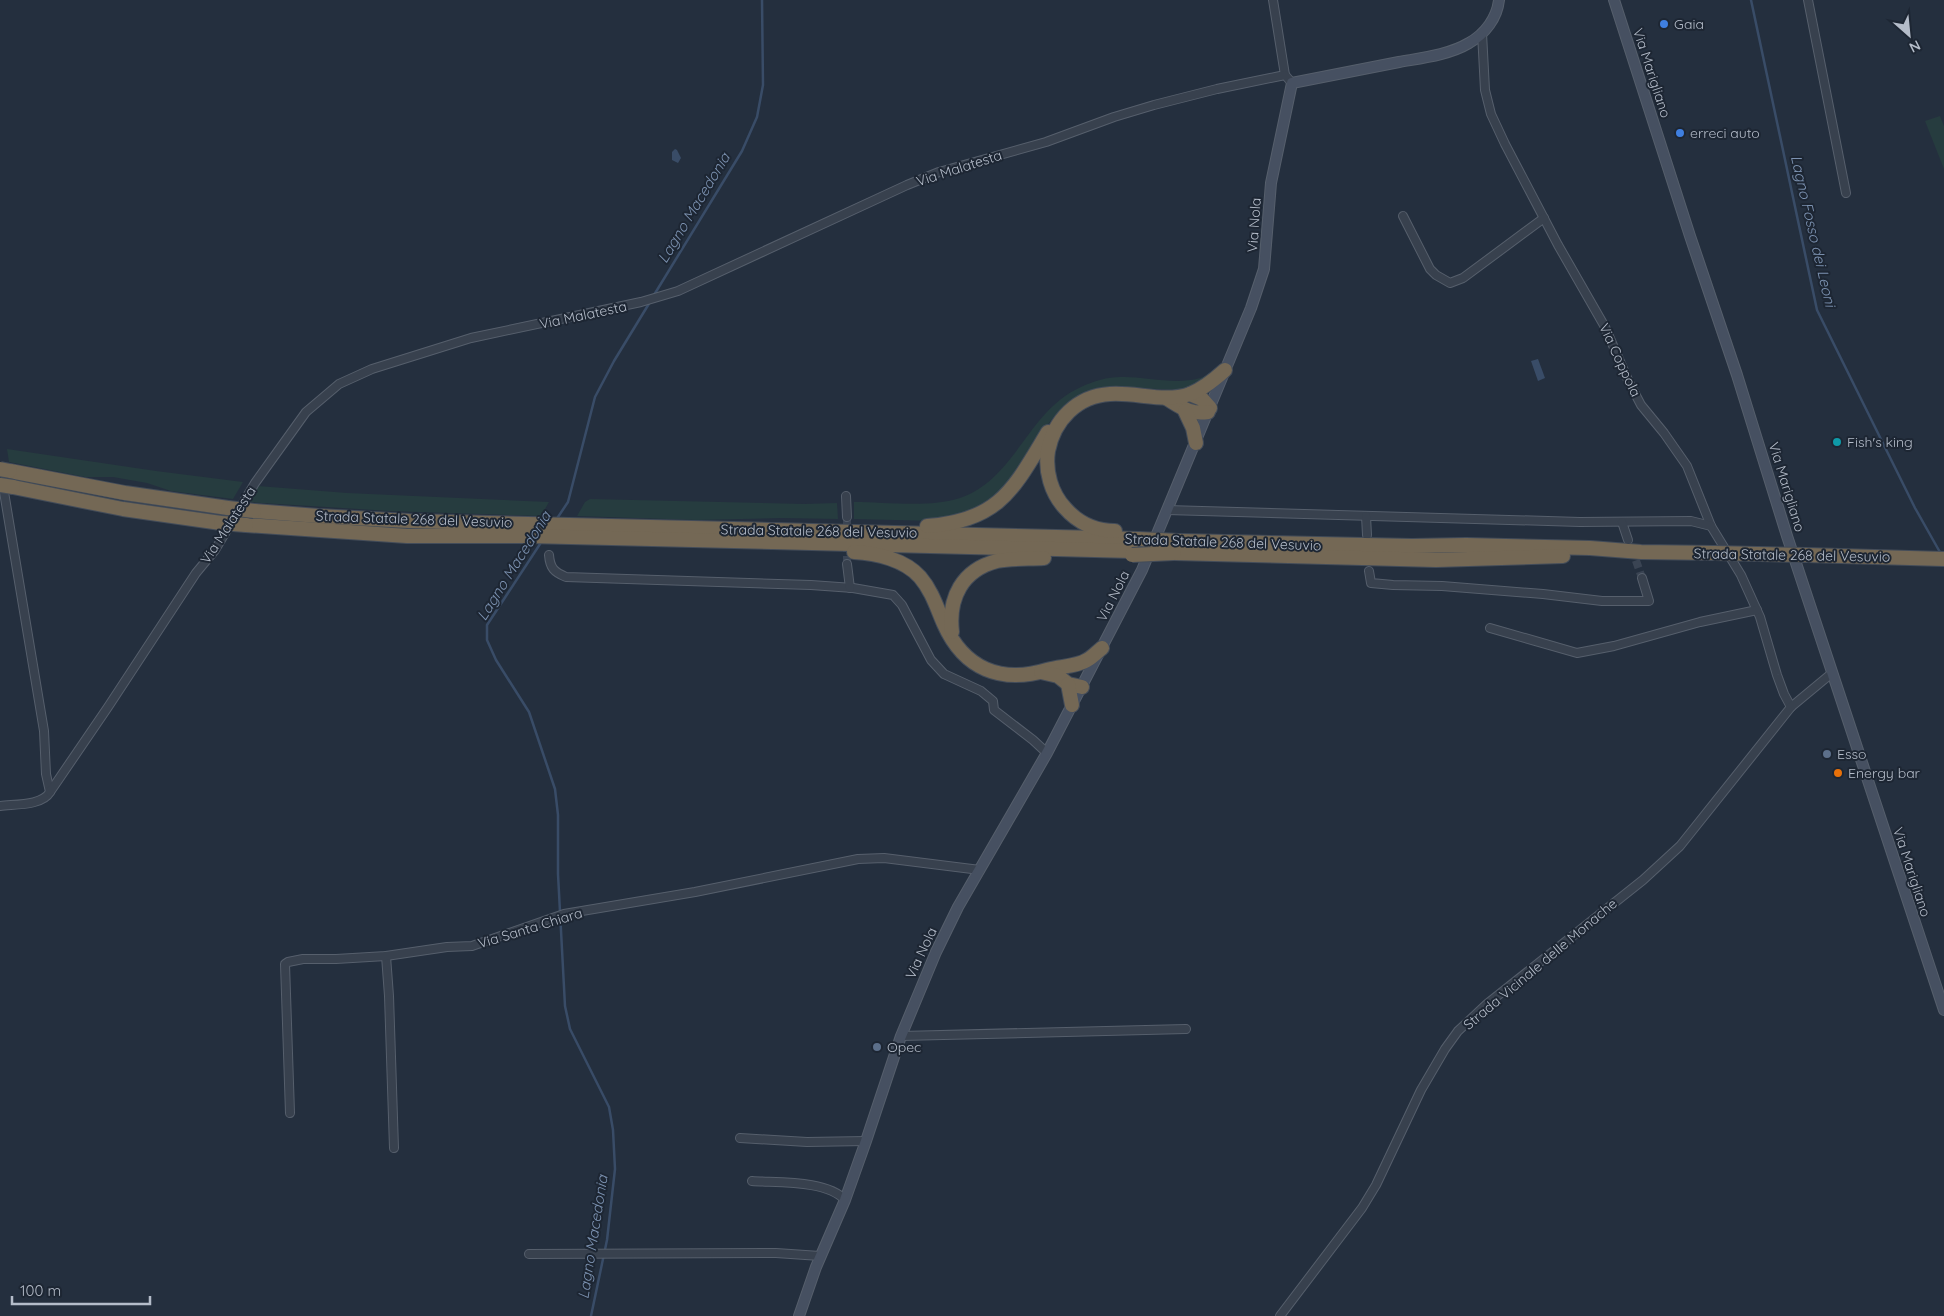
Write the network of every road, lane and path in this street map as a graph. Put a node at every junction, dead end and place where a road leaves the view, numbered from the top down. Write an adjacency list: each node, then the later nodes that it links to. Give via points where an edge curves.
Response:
1 (1273, 0): 6 (street)
2 (1499, 0): 5 (street, via 1491,23)
3 (1614, 0): 47 (street, Via Marigliano)
4 (1808, 0): 8 (street)
5 (1482, 33): 7 (street, via 1470,43 1440,53); 10 (street, Via Coppola, via 1485,90 1491,114)
6 (1285, 75): 7 (street); 52 (street, Via Malatesta, via 1154,105 1046,142 939,172 678,291 625,306 471,338 372,369 339,384 306,412 282,444 215,550 196,573)
7 (1292, 83): 11 (street, Via Nola, via 1271,183 1264,269)
8 (1846, 193)
9 (1403, 216): 10 (street, via 1430,269 1450,283 1463,278)
10 (1544, 218): 25 (street, Via Coppola, via 1605,328 1641,405 1687,466)
11 (1225, 370): 12 (highway, via 1212,382); 14 (street, Via Nola)
12 (1190, 394): 13 (highway); 14 (highway, via 1202,399)
13 (1166, 398): 15 (highway); 16 (highway, via 1110,394 1092,398 1064,415)
14 (1209, 410): 15 (highway); 17 (street, Via Nola)
15 (1185, 411): 17 (highway)
16 (1055, 427): 28 (highway, via 1048,432 1014,488 976,516 954,524); 33 (highway, via 1047,458 1049,478 1060,502 1075,518)
17 (1196, 443): 21 (street, Via Nola)
18 (3, 470): 26 (highway, Strada Statale 268 del Vesuvio, bridge, via 125,494 254,511); 52 (street, via 44,731)
19 (6, 486): 26 (highway, Strada Statale 268 del Vesuvio, bridge, via 123,509 246,525 407,536)
20 (846, 496): 23 (street)
21 (1167, 510): 22 (street); 44 (street, Via Nola, via 1142,570)
22 (1366, 516): 24 (street); 29 (street)
23 (847, 517)
24 (1622, 522): 25 (street, via 1690,521); 30 (street)
25 (1711, 526): 41 (street, Via Coppola, via 1741,575)
26 (532, 530): 27 (highway, Strada Statale 268 del Vesuvio)
27 (573, 531): 28 (highway, Strada Statale 268 del Vesuvio); 31 (highway, Strada Statale 268 del Vesuvio)
28 (836, 532): 33 (highway, Strada Statale 268 del Vesuvio)
29 (1367, 535)
30 (1628, 540)
31 (729, 541): 33 (highway, Strada Statale 268 del Vesuvio); 43 (highway, via 860,552 905,565 930,591)
32 (1178, 542): 33 (highway, Strada Statale 268 del Vesuvio, bridge); 34 (highway, Strada Statale 268 del Vesuvio, via 1466,545); 34 (highway, Strada Statale 268 del Vesuvio, via 1436,560)
33 (1136, 544): 43 (highway, via 998,561 982,567 969,575 955,593 951,610)
34 (1641, 552): 36 (highway, Strada Statale 268 del Vesuvio, bridge)
35 (549, 555): 40 (street, via 550,566 566,577)
36 (1944, 559)
37 (847, 564): 40 (street)
38 (1369, 571): 39 (street, via 1371,583 1442,586 1602,601 1649,601)
39 (1642, 578)
40 (850, 588): 51 (street, via 893,595 902,605 931,660 944,674 986,694 993,701 994,710)
41 (1757, 610): 42 (street, via 1577,653); 50 (street, Via Coppola, via 1777,675)
42 (1490, 628)
43 (953, 640): 46 (highway, via 970,661 988,671 1002,674)
44 (1102, 648): 45 (highway, via 1088,660); 48 (street, Via Nola)
45 (1068, 665): 46 (highway); 48 (highway)
46 (1040, 672): 48 (highway)
47 (1832, 673): 50 (street, Strada Vicinale delle Monache); 56 (street, Via Marigliano)
48 (1078, 684): 49 (highway)
49 (1072, 705): 51 (street, Via Nola)
50 (1791, 707): 68 (street, Strada Vicinale delle Monache, via 1680,846 1458,1031 1421,1090 1362,1208)
51 (1047, 753): 54 (street, Via Nola)
52 (50, 792): 53 (street, Via Malatesta, via 40,801)
53 (0, 806)
54 (980, 870): 55 (street, Via Santa Chiara, via 884,858 858,859 564,914 472,946); 58 (street, Via Nola, via 946,931)
55 (386, 956): 59 (street, Via Santa Chiara, via 303,958 286,964); 62 (street)
56 (1944, 1010)
57 (1186, 1029): 58 (street)
58 (901, 1036): 61 (street, Via Nola)
59 (290, 1113)
60 (740, 1138): 61 (street)
61 (866, 1141): 64 (street, Via Nola)
62 (394, 1148)
63 (752, 1181): 64 (street, via 825,1187)
64 (844, 1200): 66 (street, Via Nola)
65 (530, 1254): 66 (street, via 776,1253)
66 (820, 1256): 67 (street, Via Nola)
67 (799, 1316)
68 (1280, 1316)

